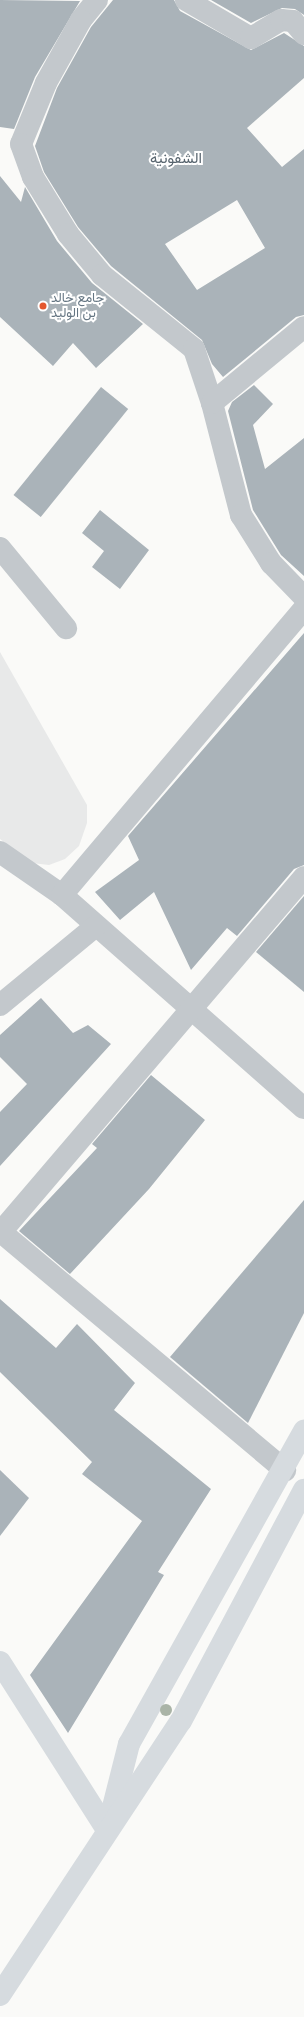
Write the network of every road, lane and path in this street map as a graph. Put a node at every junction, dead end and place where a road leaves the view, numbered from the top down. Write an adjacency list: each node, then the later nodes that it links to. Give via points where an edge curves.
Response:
1 (97, 0): 5 (street, via 81,20 46,83 21,144 33,177 68,234 102,275 194,350)
2 (186, 0): 3 (street, via 251,38 281,20 293,21)
3 (304, 34)
4 (304, 327): 5 (street)
5 (212, 403): 7 (street, via 241,515 271,563)
6 (0, 548): 9 (street)
7 (304, 597)
8 (304, 609): 12 (street)
9 (66, 628)
10 (0, 852): 12 (street)
11 (304, 876): 15 (street)
12 (62, 895): 13 (street)
13 (96, 926): 14 (street); 15 (street)
14 (0, 1005)
15 (191, 1011): 16 (street); 17 (street)
16 (304, 1108)
17 (0, 1233): 19 (street)
18 (304, 1431): 19 (street)
19 (285, 1470): 22 (street, via 128,1744)
20 (304, 1490): 22 (street, via 181,1721)
21 (0, 1662): 22 (street)
22 (107, 1830): 23 (street)
23 (0, 1995)

